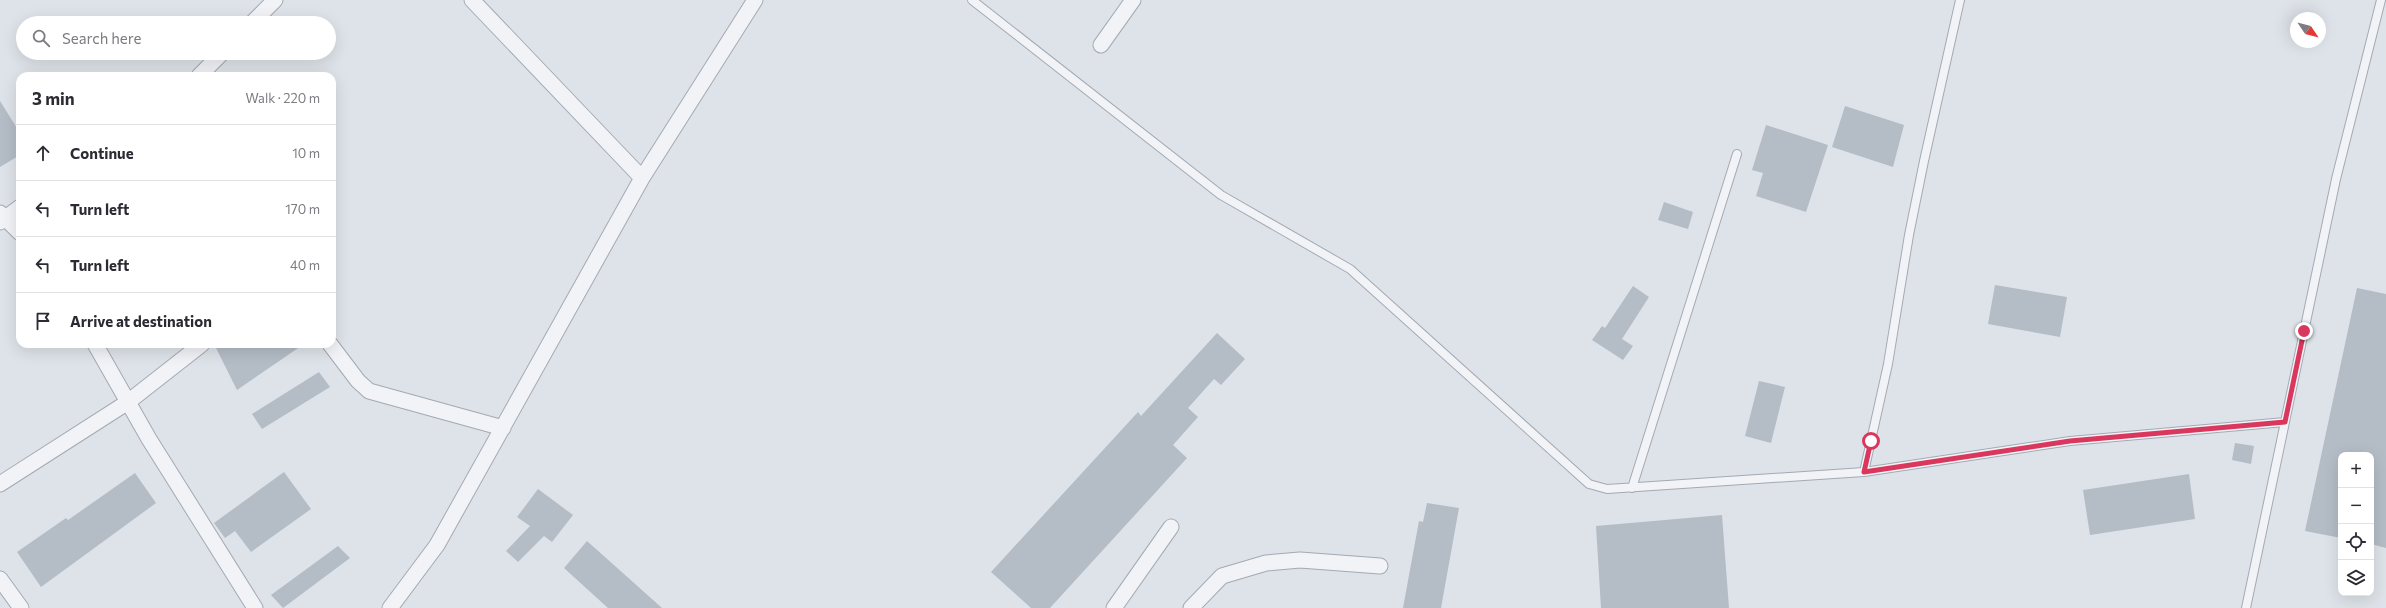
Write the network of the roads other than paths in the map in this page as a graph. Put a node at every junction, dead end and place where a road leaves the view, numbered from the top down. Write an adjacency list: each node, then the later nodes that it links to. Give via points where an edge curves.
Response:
1 (275, 0): 8 (street)
2 (472, 0): 13 (street)
3 (754, 0): 13 (street)
4 (972, 0): 25 (lane, via 1221,196 1350,269 1589,484 1607,489)
5 (1133, 0): 9 (street)
6 (1960, 0): 23 (lane, via 1924,161 1888,364)
7 (2381, 0): 21 (lane, via 2336,179)
8 (259, 16)
9 (1101, 45)
10 (215, 60): 11 (street)
11 (203, 72)
12 (1737, 154): 25 (lane)
13 (642, 178): 22 (street)
14 (16, 209): 15 (street)
15 (1, 218): 16 (street)
16 (16, 230)
17 (97, 348): 20 (street)
18 (197, 348): 20 (street)
19 (333, 348): 22 (street, via 358,381 369,391)
20 (128, 402): 24 (street); 30 (street)
21 (2285, 422): 23 (lane, via 2070,441); 34 (lane)
22 (503, 428): 31 (street, via 437,545)
23 (1864, 472): 25 (lane)
24 (0, 484)
25 (1632, 488)
26 (1171, 527): 32 (street)
27 (1380, 566): 33 (street, via 1300,560 1266,563 1222,576)
28 (0, 579): 29 (street)
29 (21, 608)
30 (255, 608)
31 (390, 608)
32 (1114, 608)
33 (1191, 608)
34 (2246, 608)

